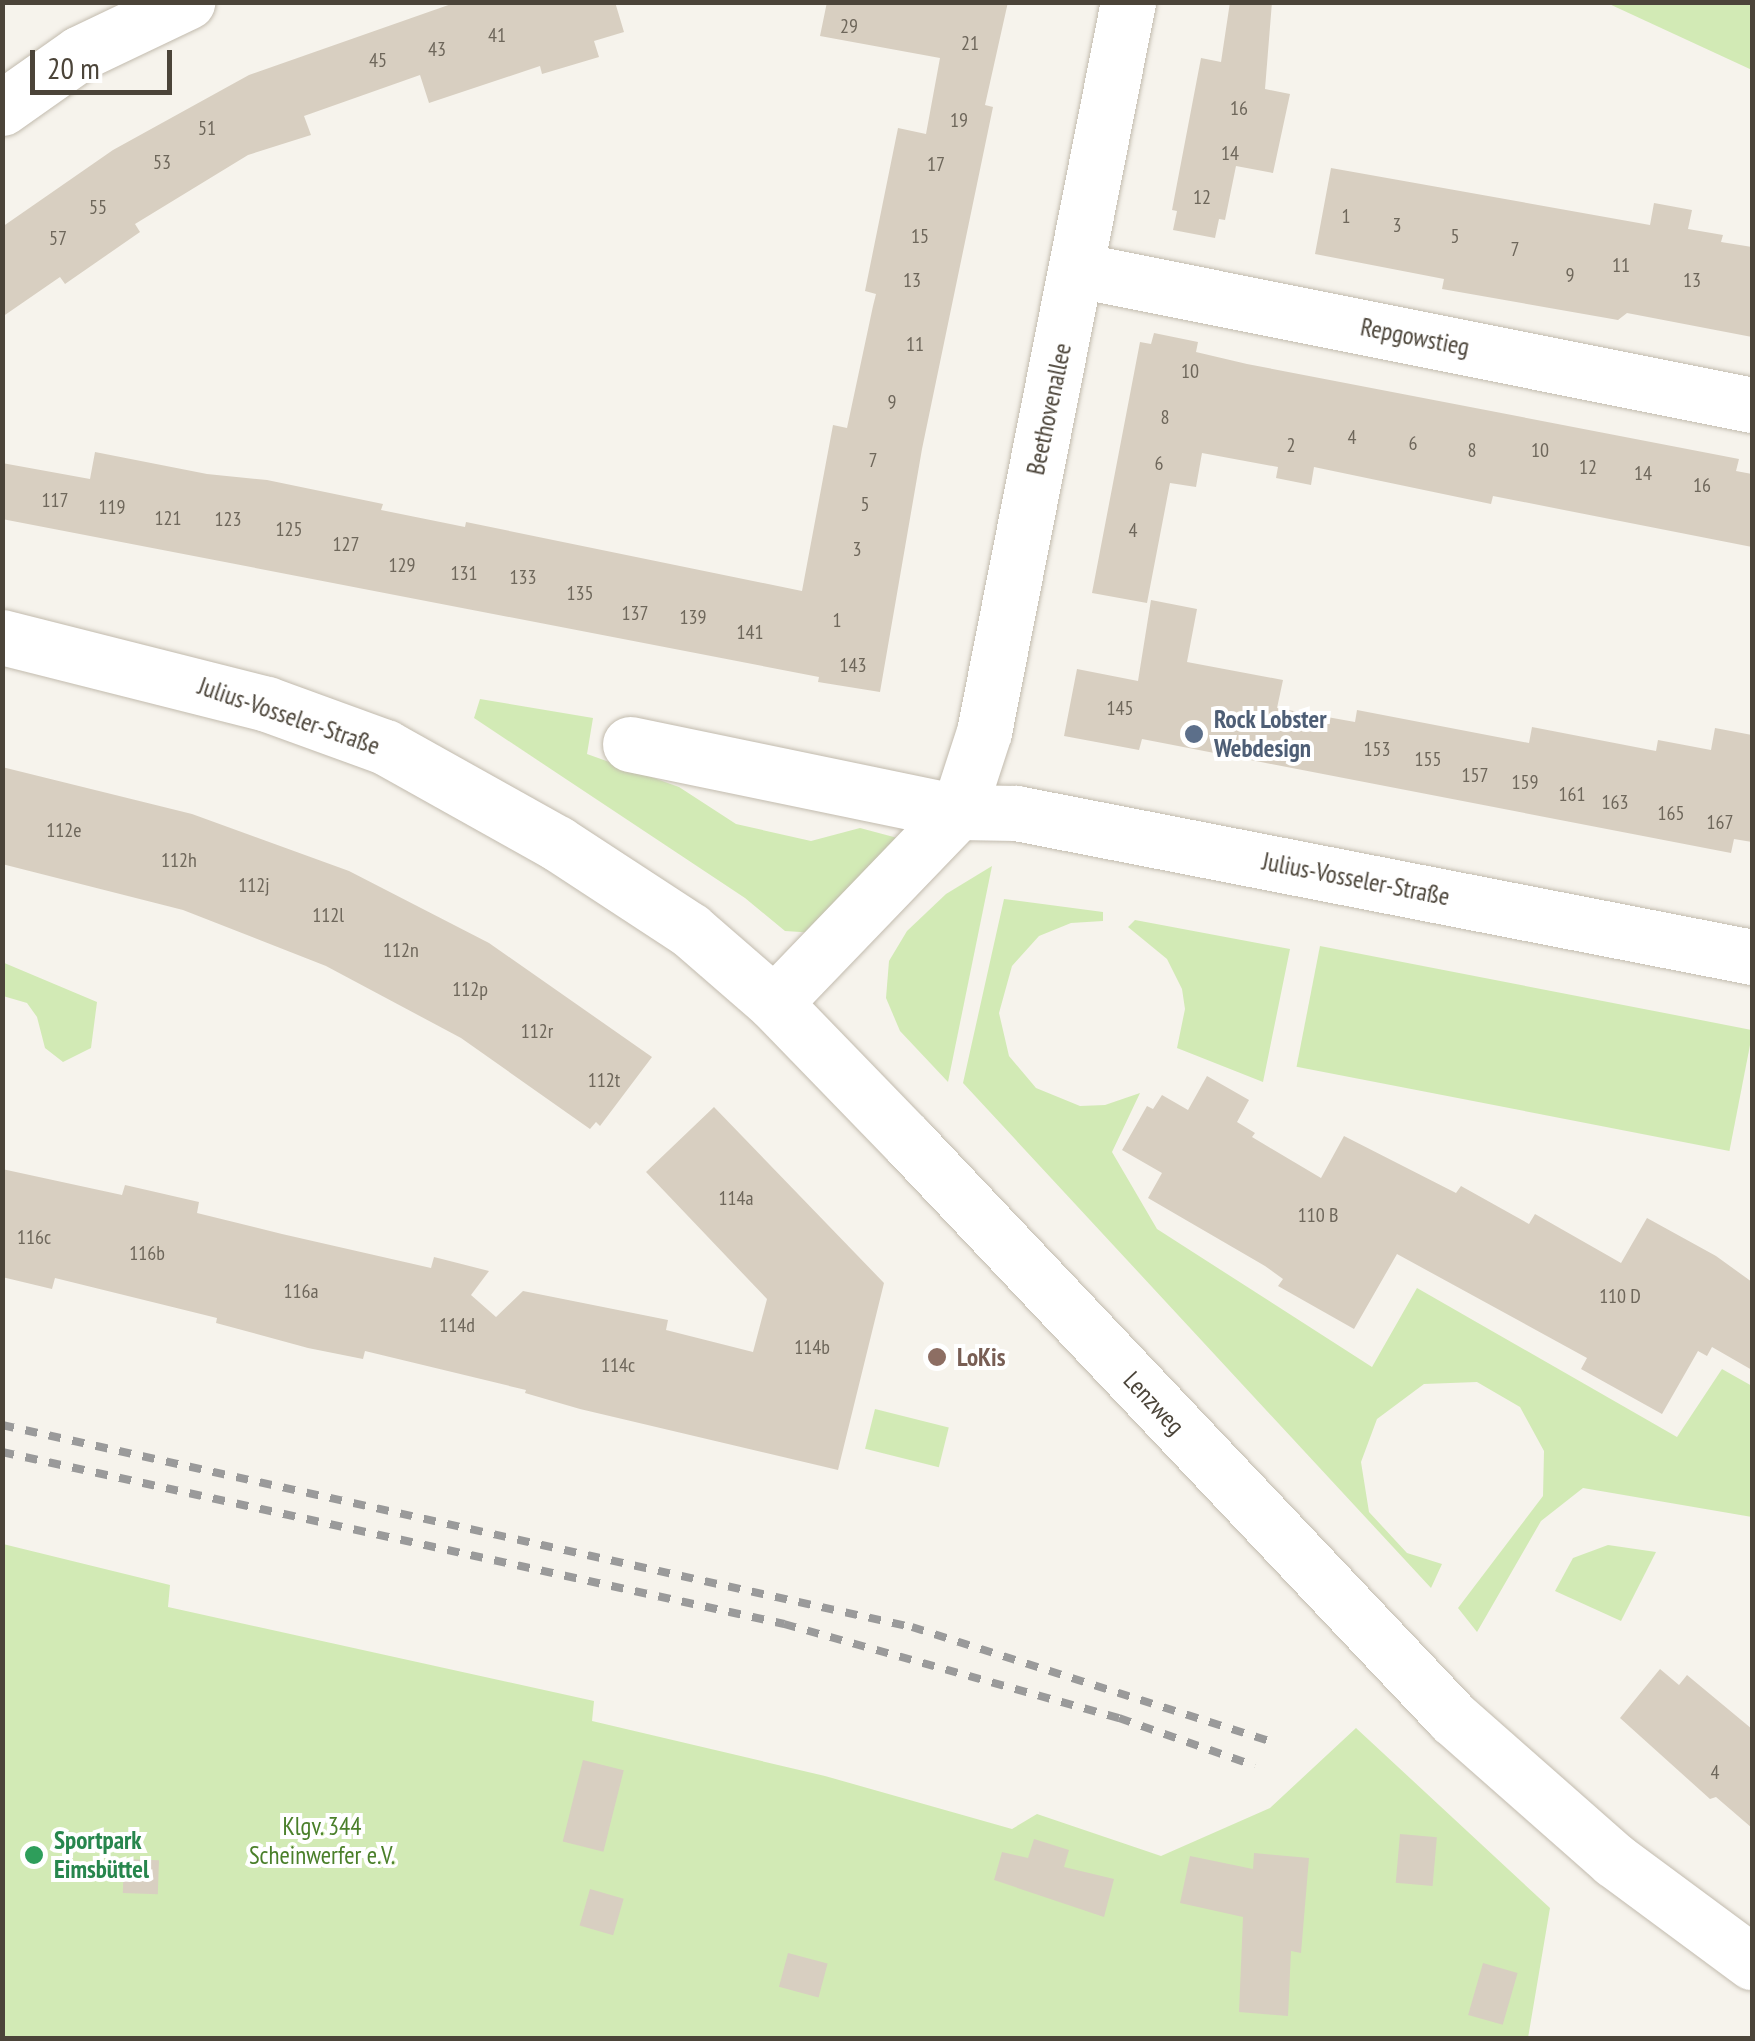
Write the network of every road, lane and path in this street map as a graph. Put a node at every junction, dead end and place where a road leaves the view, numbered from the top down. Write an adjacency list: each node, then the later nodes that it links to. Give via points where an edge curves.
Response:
1 (186, 2): 3 (street, via 80,53)
2 (1128, 2): 4 (street, Beethovenallee)
3 (2, 108)
4 (1078, 270): 5 (street, Repgowstieg); 8 (street, Beethovenallee, via 984,732)
5 (1752, 405)
6 (2, 637): 9 (street, Julius-Vosseler-Straße, via 249,699 385,746)
7 (630, 744): 8 (street, Julius-Vosseler-Straße)
8 (958, 812): 10 (street, Julius-Vosseler-Straße, via 1016,812); 11 (street)
9 (557, 843): 11 (street, Lenzweg, via 690,930)
10 (1752, 957)
11 (774, 1003): 12 (street, Lenzweg, via 1453,1718 1614,1860)
12 (1752, 1962)

